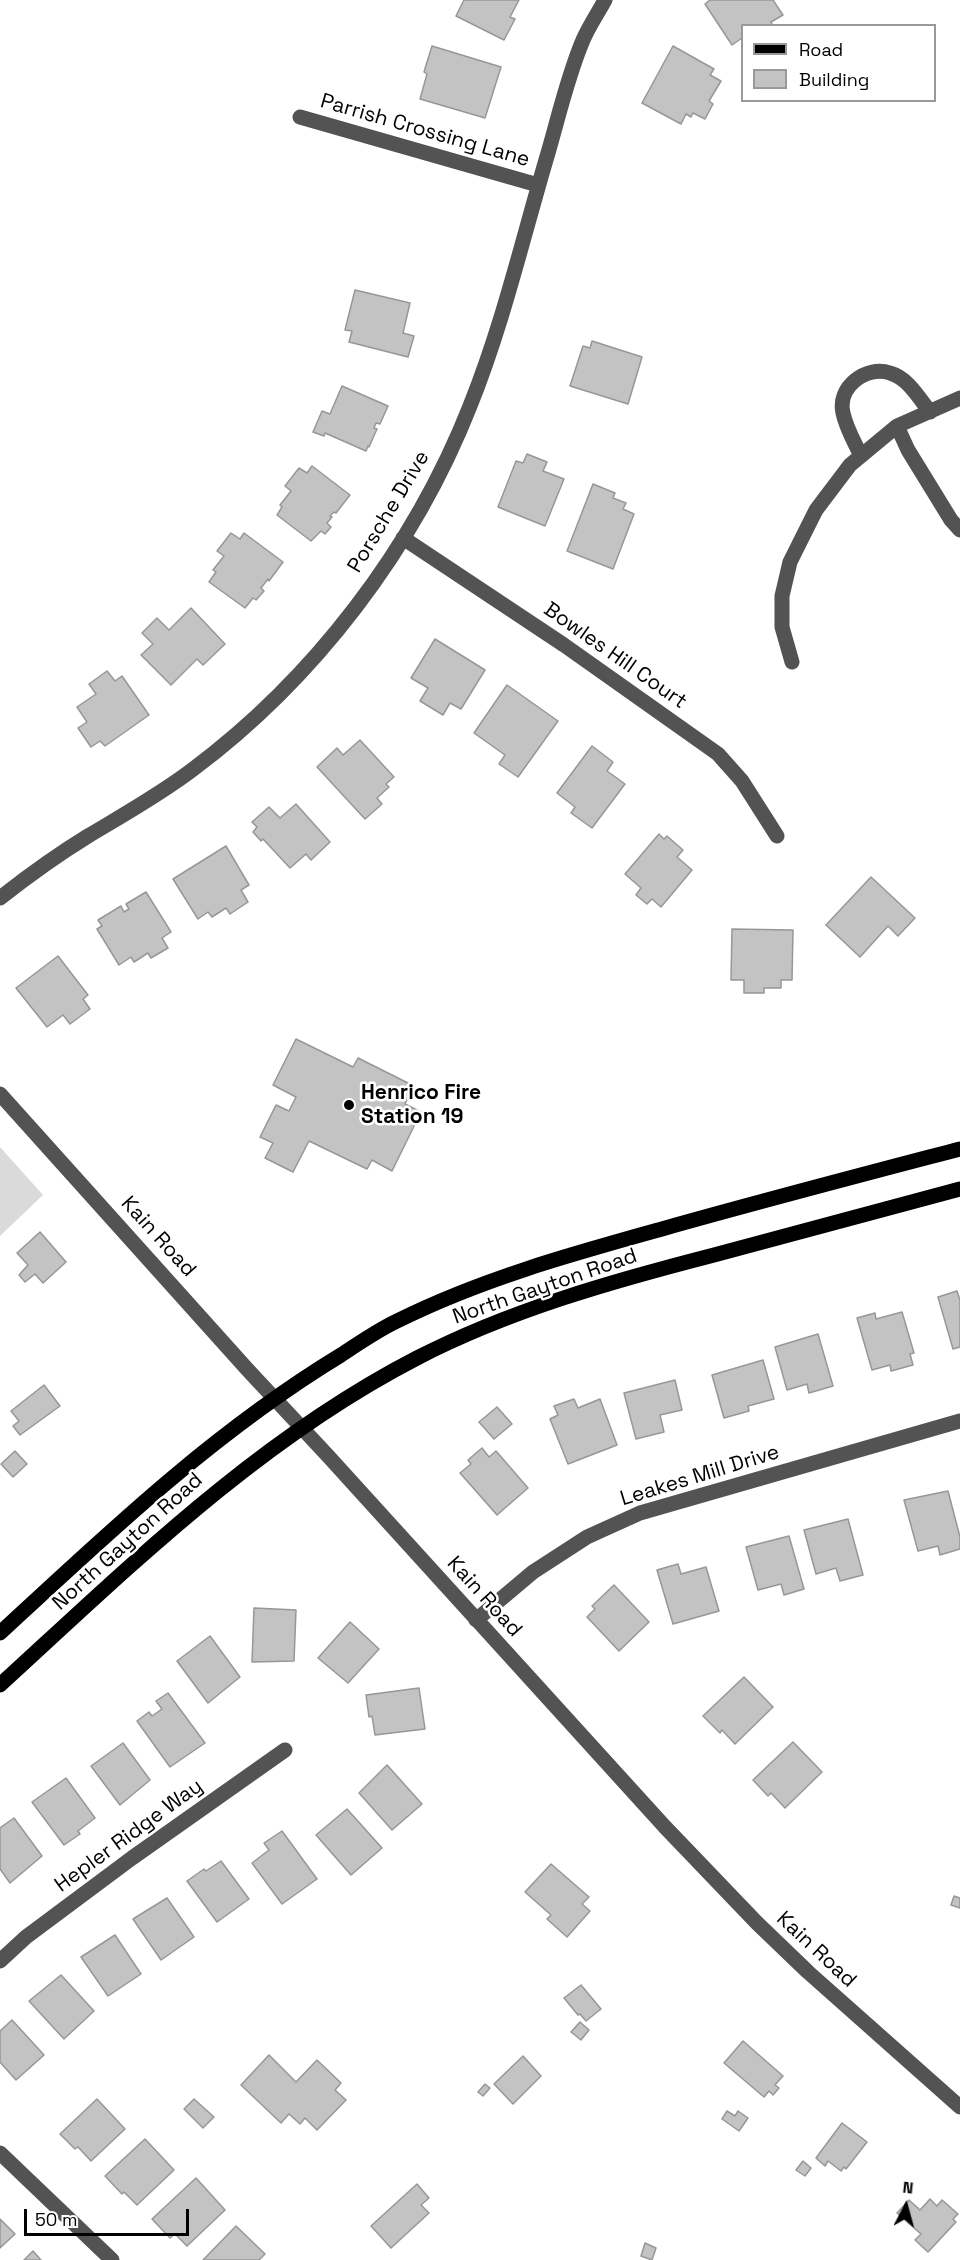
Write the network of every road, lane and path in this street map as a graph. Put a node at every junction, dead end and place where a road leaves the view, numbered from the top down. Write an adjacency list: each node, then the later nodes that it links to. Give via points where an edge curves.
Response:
1 (605, 0): 3 (street, Porsche Drive, via 583,40)
2 (300, 117): 3 (street, Parrish Crossing Lane)
3 (538, 185): 9 (street, Porsche Drive, via 470,407 434,485)
4 (960, 398): 5 (street)
5 (930, 412): 6 (street); 7 (street, via 906,382 890,372 872,372 852,381 843,394 842,412)
6 (897, 426): 7 (street); 8 (street, via 908,450)
7 (861, 456): 10 (street, via 816,510 790,562 782,596 782,627)
8 (960, 530)
9 (403, 538): 11 (street, Bowles Hill Court, via 718,754 742,781); 12 (street, Porsche Drive, via 351,613 247,726 193,770 86,837)
10 (792, 662)
11 (777, 836)
12 (0, 898)
13 (0, 1094): 16 (street, Kain Road)
14 (960, 1149): 16 (main road, North Gayton Road, via 620,1240 466,1290 395,1322)
15 (960, 1189): 18 (main road, North Gayton Road, via 662,1268 515,1315 416,1359)
16 (275, 1398): 18 (street, Kain Road); 20 (main road, North Gayton Road, via 193,1458)
17 (960, 1421): 19 (street, Leakes Mill Drive, via 640,1514 587,1537 533,1572)
18 (302, 1428): 19 (street, Kain Road); 21 (main road, North Gayton Road, via 199,1505)
19 (477, 1620): 24 (street, Kain Road, via 757,1923)
20 (0, 1633)
21 (0, 1685)
22 (285, 1750): 23 (street, Hepler Ridge Way, via 132,1858)
23 (0, 1961)
24 (960, 2107)
25 (0, 2153): 26 (street)
26 (112, 2260)

